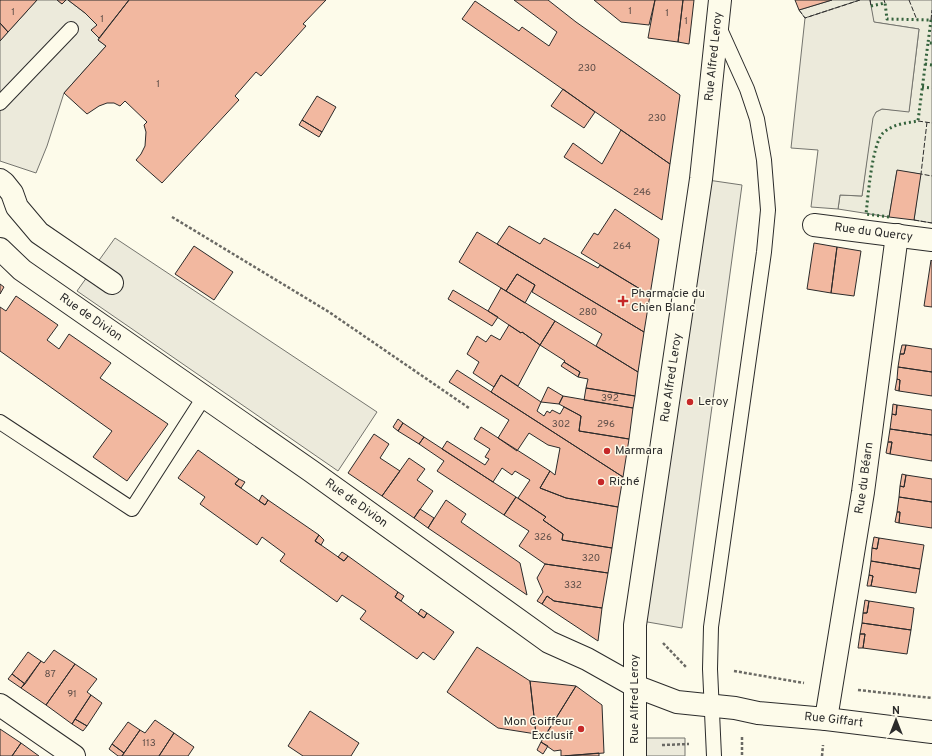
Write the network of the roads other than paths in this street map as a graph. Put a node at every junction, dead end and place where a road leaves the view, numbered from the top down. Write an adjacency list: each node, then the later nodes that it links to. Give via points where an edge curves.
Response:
1 (720, 0): 2 (street, Rue Alfred Leroy)
2 (718, 25): 13 (street, Rue Alfred Leroy, via 701,179 635,625); 15 (lane, via 757,118 768,210 711,627)
3 (71, 29): 4 (lane)
4 (0, 103)
5 (0, 180): 10 (street, via 12,193 17,207 39,233)
6 (814, 224): 7 (street, Rue du Quercy)
7 (897, 236): 8 (street, Rue du Quercy); 17 (street, Rue du Béarn, via 862,492)
8 (932, 240)
9 (0, 249): 11 (street, Rue de Divion, via 22,270)
10 (112, 283)
11 (204, 397): 12 (lane, via 132,509); 13 (street, Rue de Divion, via 549,642 587,659)
12 (0, 422)
13 (635, 686): 15 (street, Rue de Divion, via 677,702); 20 (street, Rue Alfred Leroy)
14 (0, 705): 21 (street)
15 (712, 706): 16 (street, Rue de Divion); 19 (lane)
16 (736, 708): 17 (street, Rue Giffart, via 758,713)
17 (826, 719): 18 (street, Rue Giffart)
18 (932, 732)
19 (713, 750)
20 (635, 751)
21 (74, 756)

